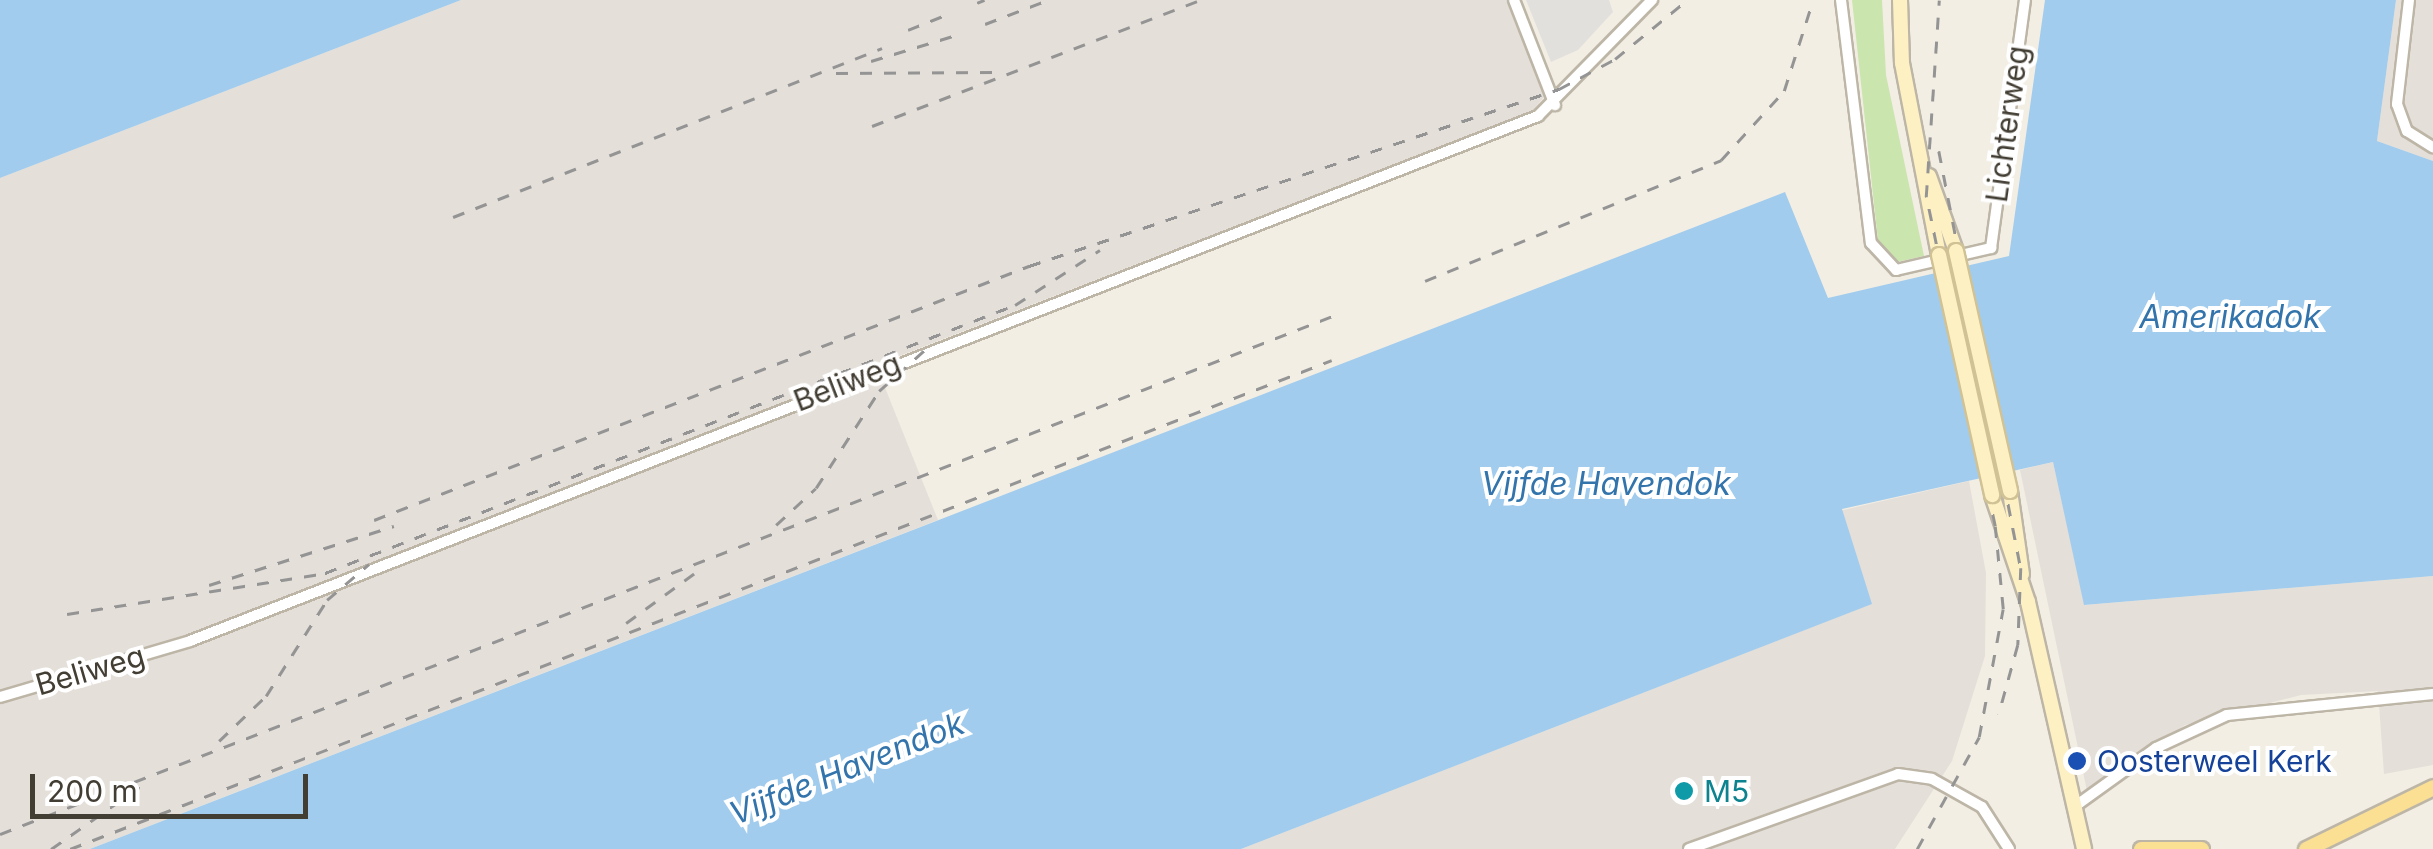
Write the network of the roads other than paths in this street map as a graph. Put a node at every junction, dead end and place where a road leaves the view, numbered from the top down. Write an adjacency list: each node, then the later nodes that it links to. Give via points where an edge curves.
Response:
1 (1514, 0): 7 (street)
2 (1652, 0): 7 (street, Beliweg)
3 (1841, 0): 5 (street, Lichterweg, via 1854,147 1879,262 1904,270 1991,248)
4 (1900, 0): 9 (main road, via 1902,63)
5 (2025, 0)
6 (2410, 0): 8 (street, via 2396,94 2402,122)
7 (1554, 105): 12 (street, Beliweg, via 190,641)
8 (2433, 147)
9 (1927, 171): 10 (main road, bridge, via 1992,496); 10 (main road, bridge, via 1956,250 2010,492)
10 (2022, 584): 14 (main road)
11 (2433, 694): 14 (street, via 2226,716 2168,742)
12 (0, 697)
13 (2433, 787): 20 (main road)
14 (2074, 806): 17 (main road)
15 (1688, 849): 16 (street, via 1898,774 1932,779 1982,806)
16 (2009, 849)
17 (2084, 849)
18 (2141, 849): 19 (main road)
19 (2201, 849)
20 (2306, 849)

